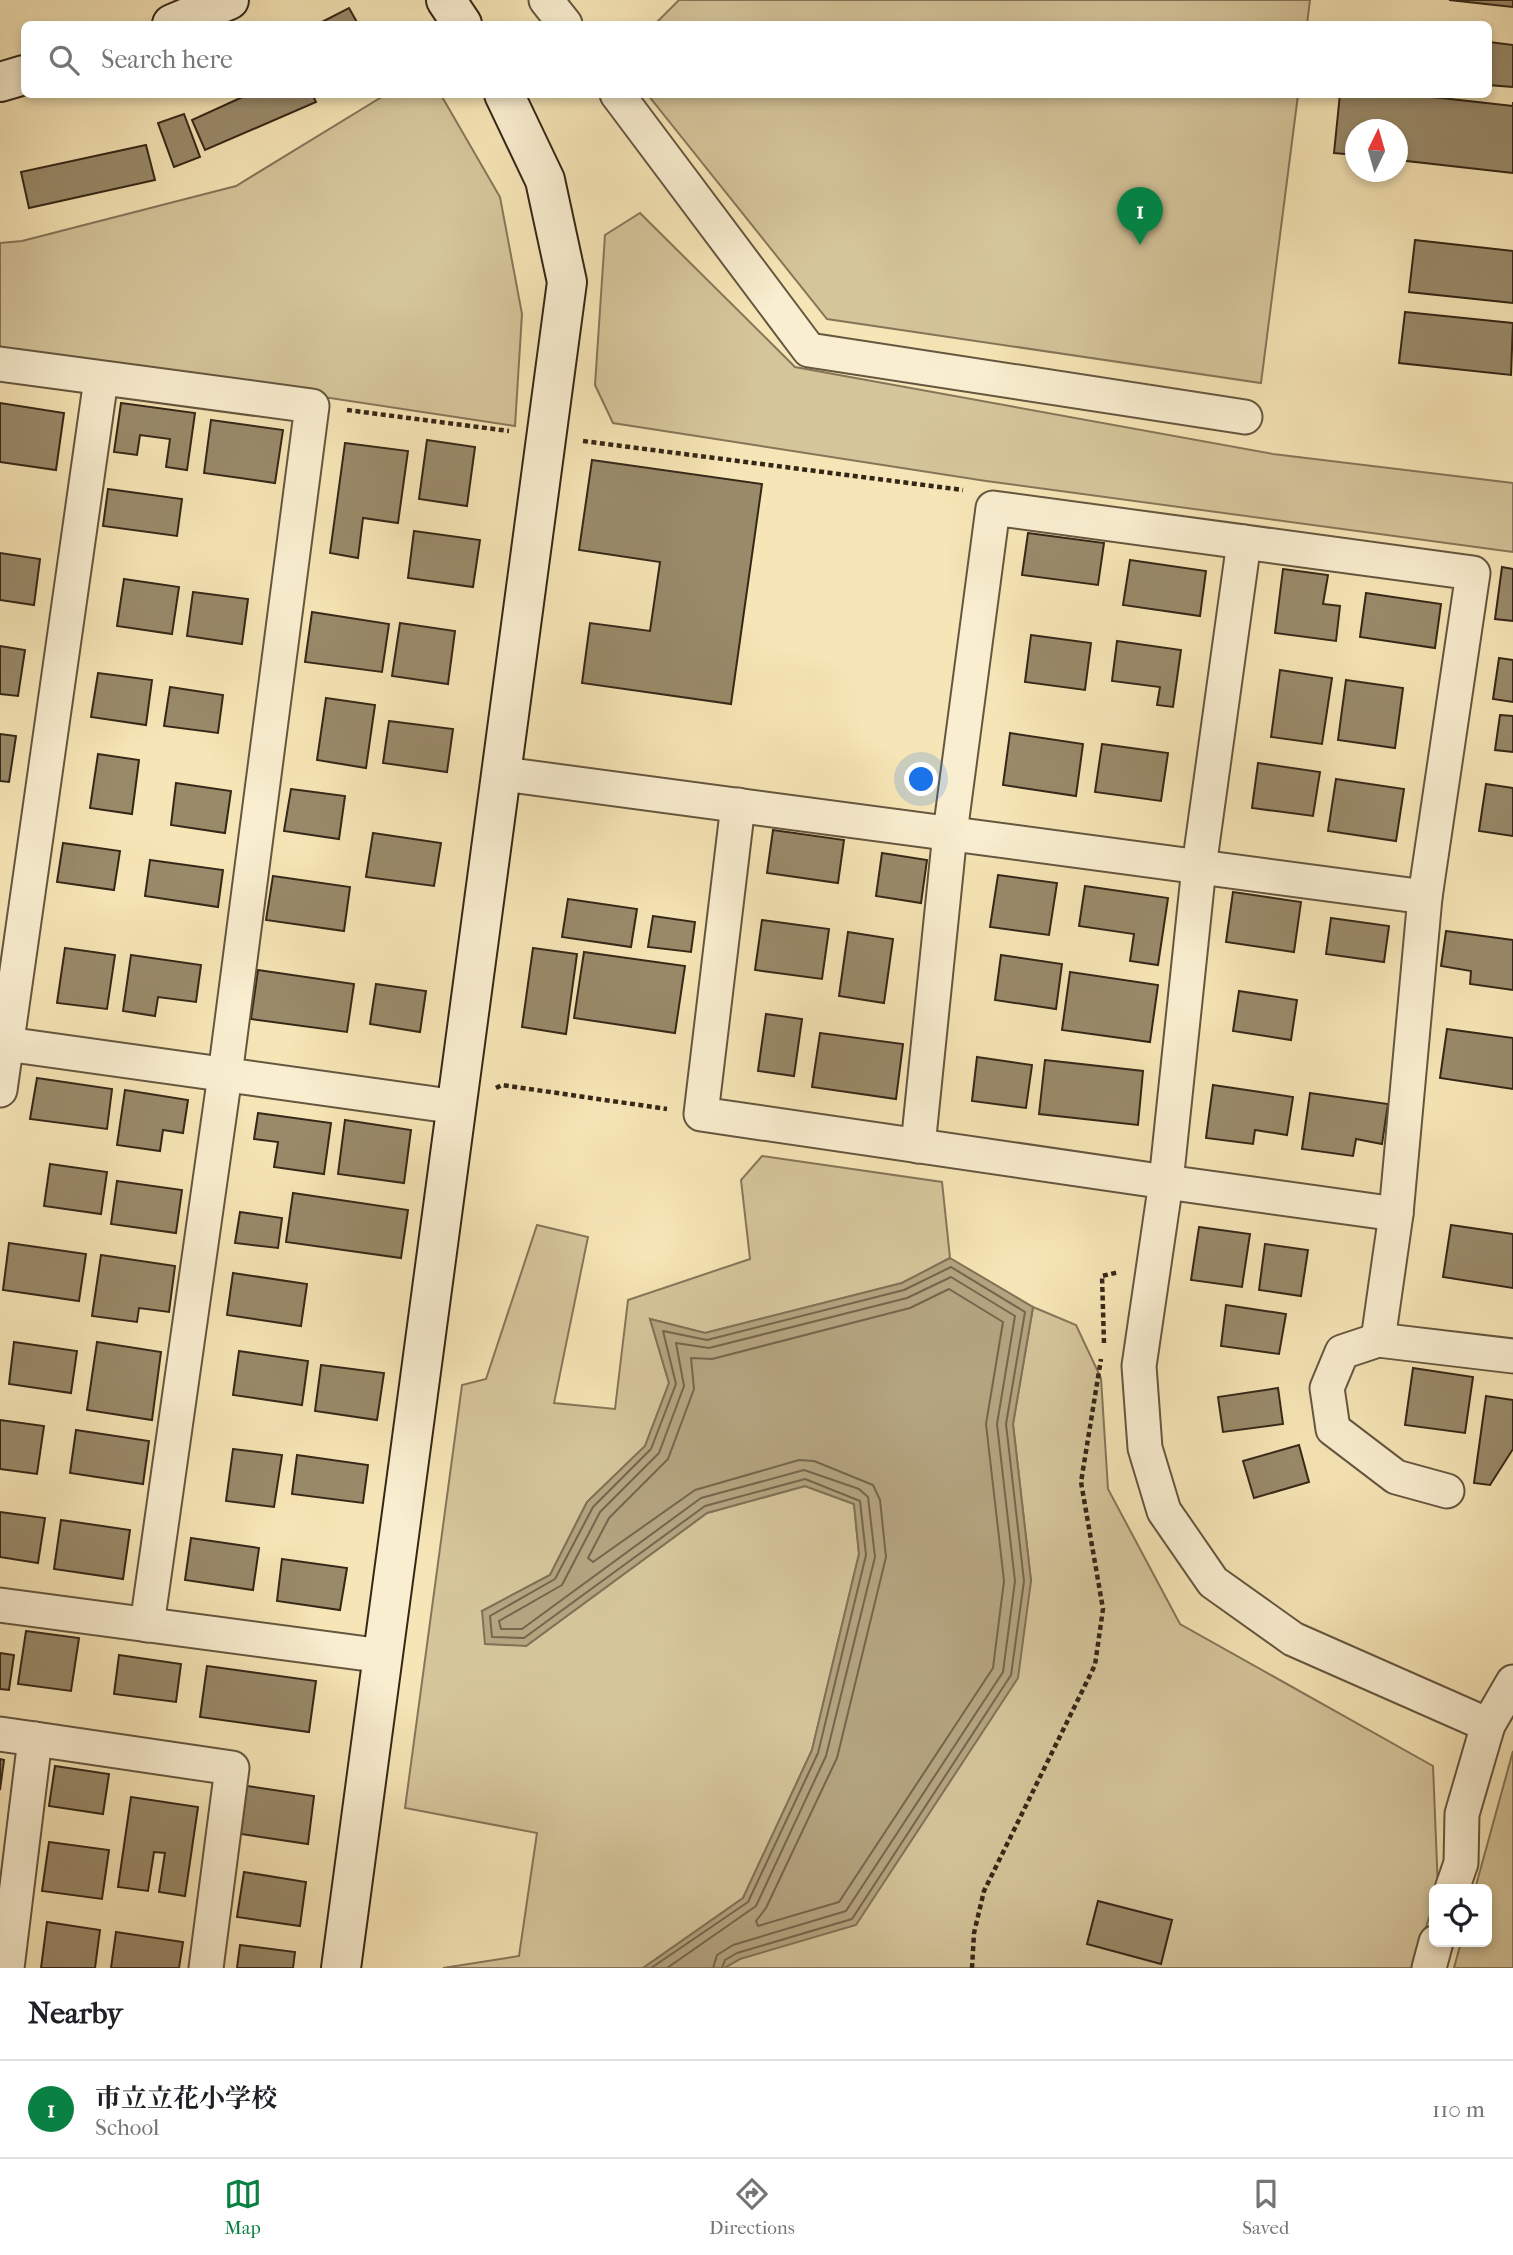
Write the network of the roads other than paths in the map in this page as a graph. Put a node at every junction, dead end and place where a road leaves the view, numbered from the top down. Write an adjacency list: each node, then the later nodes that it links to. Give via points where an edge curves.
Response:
1 (229, 0): 4 (street)
2 (446, 0): 5 (street)
3 (546, 0): 6 (street)
4 (179, 21)
5 (460, 21)
6 (563, 21)
7 (21, 76): 8 (street)
8 (0, 82)
9 (506, 98): 15 (street, via 545,180 567,282)
10 (620, 98): 13 (street, via 809,350)
11 (0, 364): 12 (street)
12 (101, 379): 20 (street); 21 (street, via 312,406)
13 (1245, 417)
14 (1244, 542): 17 (street, via 993,508); 18 (street); 19 (street, via 1473,573)
15 (503, 774): 16 (street); 23 (street)
16 (738, 805): 17 (street); 24 (street, via 701,1114)
17 (950, 834): 18 (street); 24 (street)
18 (1199, 867): 19 (street); 25 (street)
19 (1425, 897): 26 (street)
20 (3, 1043): 21 (street); 22 (street)
21 (225, 1075): 23 (street); 31 (street)
22 (0, 1090)
23 (457, 1107): 32 (street)
24 (918, 1146): 25 (street)
25 (1167, 1182): 26 (street); 34 (street, via 1139,1366 1145,1448 1164,1511 1213,1581 1293,1639)
26 (1396, 1214): 27 (street)
27 (1378, 1340): 28 (street); 29 (street, via 1342,1352 1327,1388 1334,1429 1396,1477)
28 (1513, 1356)
29 (1447, 1491)
30 (0, 1605): 31 (street)
31 (148, 1625): 32 (street)
32 (383, 1656): 42 (street)
33 (1513, 1682): 34 (street)
34 (1488, 1725): 37 (street, via 1462,1814 1461,1863)
35 (0, 1734): 36 (street)
36 (35, 1739): 38 (street); 41 (street, via 232,1768)
37 (1454, 1884)
38 (6, 1934): 40 (street)
39 (1435, 1947): 43 (street)
40 (7, 1968)
41 (206, 1968)
42 (341, 1968)
43 (1429, 1968)

